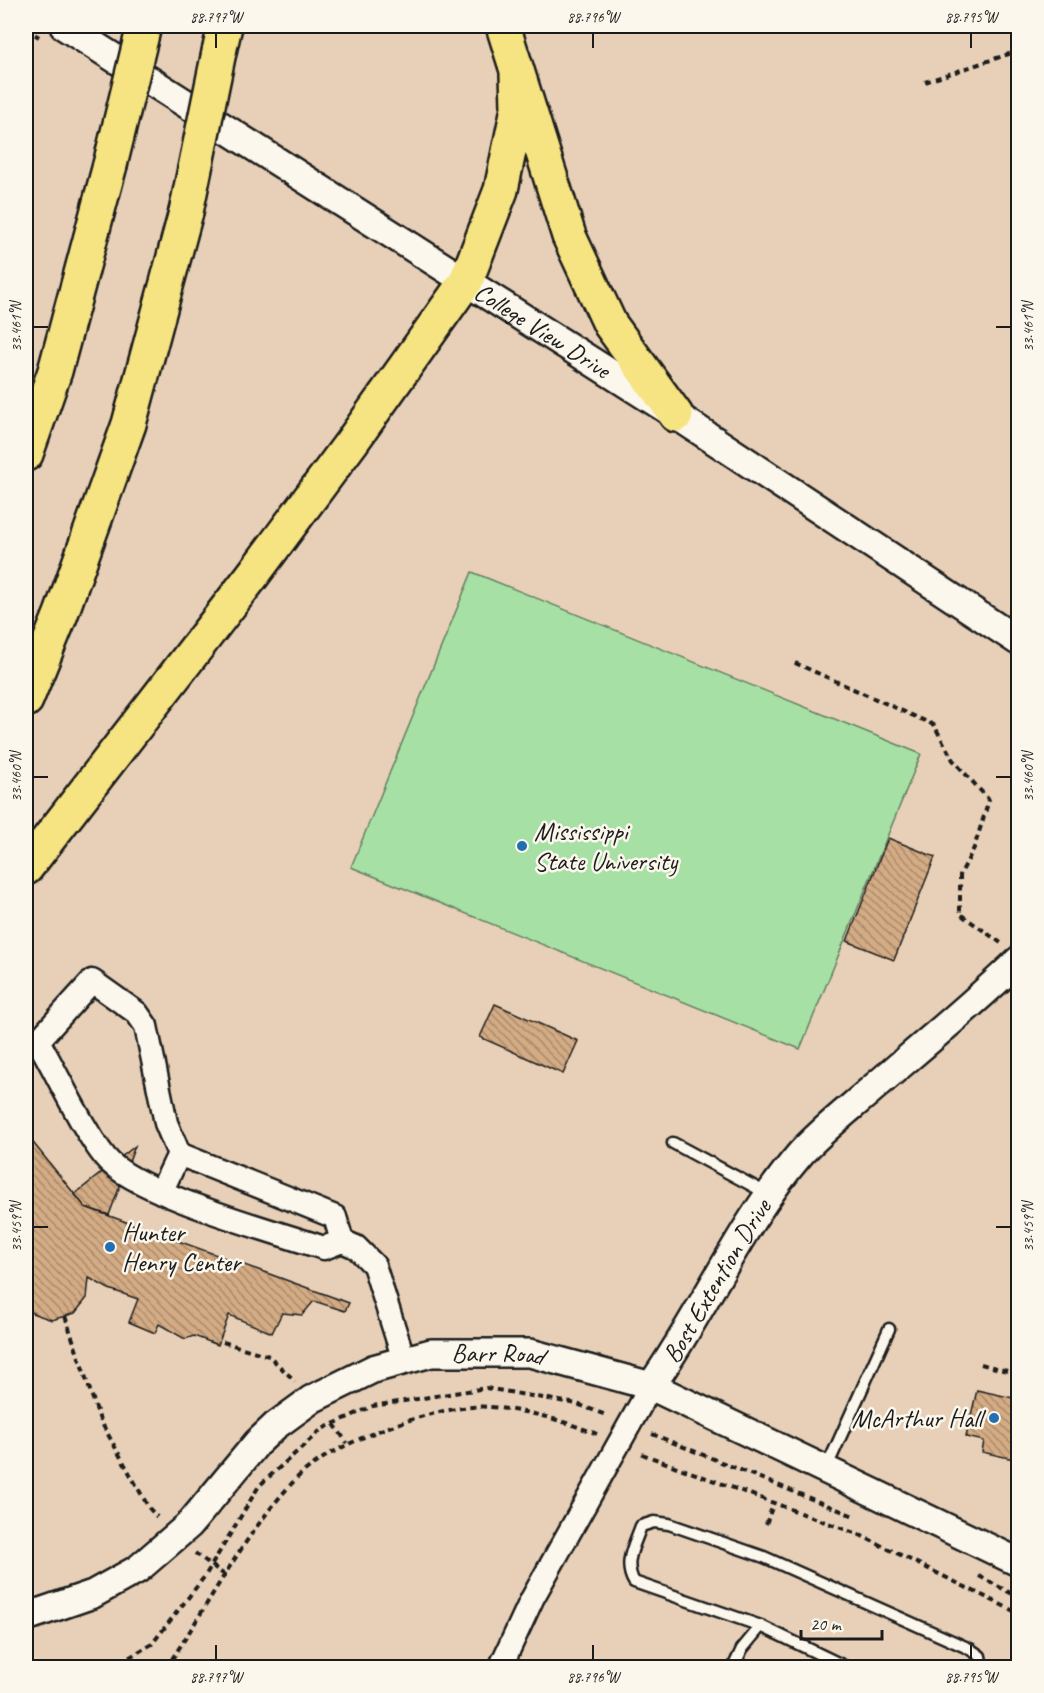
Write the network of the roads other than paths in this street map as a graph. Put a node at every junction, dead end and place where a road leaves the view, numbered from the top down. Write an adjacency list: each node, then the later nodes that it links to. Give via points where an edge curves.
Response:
1 (64, 26): 6 (street, College View Drive)
2 (144, 26): 7 (main road, bridge)
3 (503, 26): 5 (main road)
4 (222, 39): 12 (main road, bridge, via 186,212 129,424)
5 (517, 73): 6 (main road, via 518,108 501,190); 8 (main road, via 569,236 610,324)
6 (466, 281): 8 (street, College View Drive); 13 (main road, via 252,576)
7 (55, 371): 9 (main road); 10 (main road)
8 (676, 415): 11 (street, College View Drive)
9 (26, 421)
10 (26, 454)
11 (1018, 640)
12 (26, 700)
13 (26, 868)
14 (1010, 953): 19 (street, Bost Extention Drive, via 972,1005 837,1119 802,1152)
15 (32, 1048): 17 (street, via 92,981 137,1013 146,1026 166,1123); 18 (street, via 105,1157 118,1170)
16 (673, 1143): 19 (lane)
17 (179, 1154): 18 (street); 20 (street, via 335,1217)
18 (161, 1192): 20 (street, via 324,1248)
19 (769, 1194): 23 (street, Bost Extention Drive)
20 (342, 1241): 22 (street, via 356,1247 374,1264)
21 (889, 1329): 24 (lane)
22 (404, 1360): 23 (street, Barr Road, via 431,1353 531,1353); 26 (street, Barr Road, via 349,1379 294,1411 257,1443 175,1538 138,1569 64,1606)
23 (651, 1386): 24 (street, Barr Road); 28 (street, Bost Extention Drive, via 532,1599)
24 (826, 1469): 25 (street, Barr Road)
25 (1018, 1562)
26 (26, 1617)
27 (761, 1626): 29 (lane, via 742,1649); 30 (lane); 31 (lane, via 634,1582 628,1572 629,1559 641,1526 654,1522 669,1524 764,1557 970,1649 980,1656)
28 (500, 1668)
29 (733, 1668)
30 (848, 1668)
31 (982, 1668)

